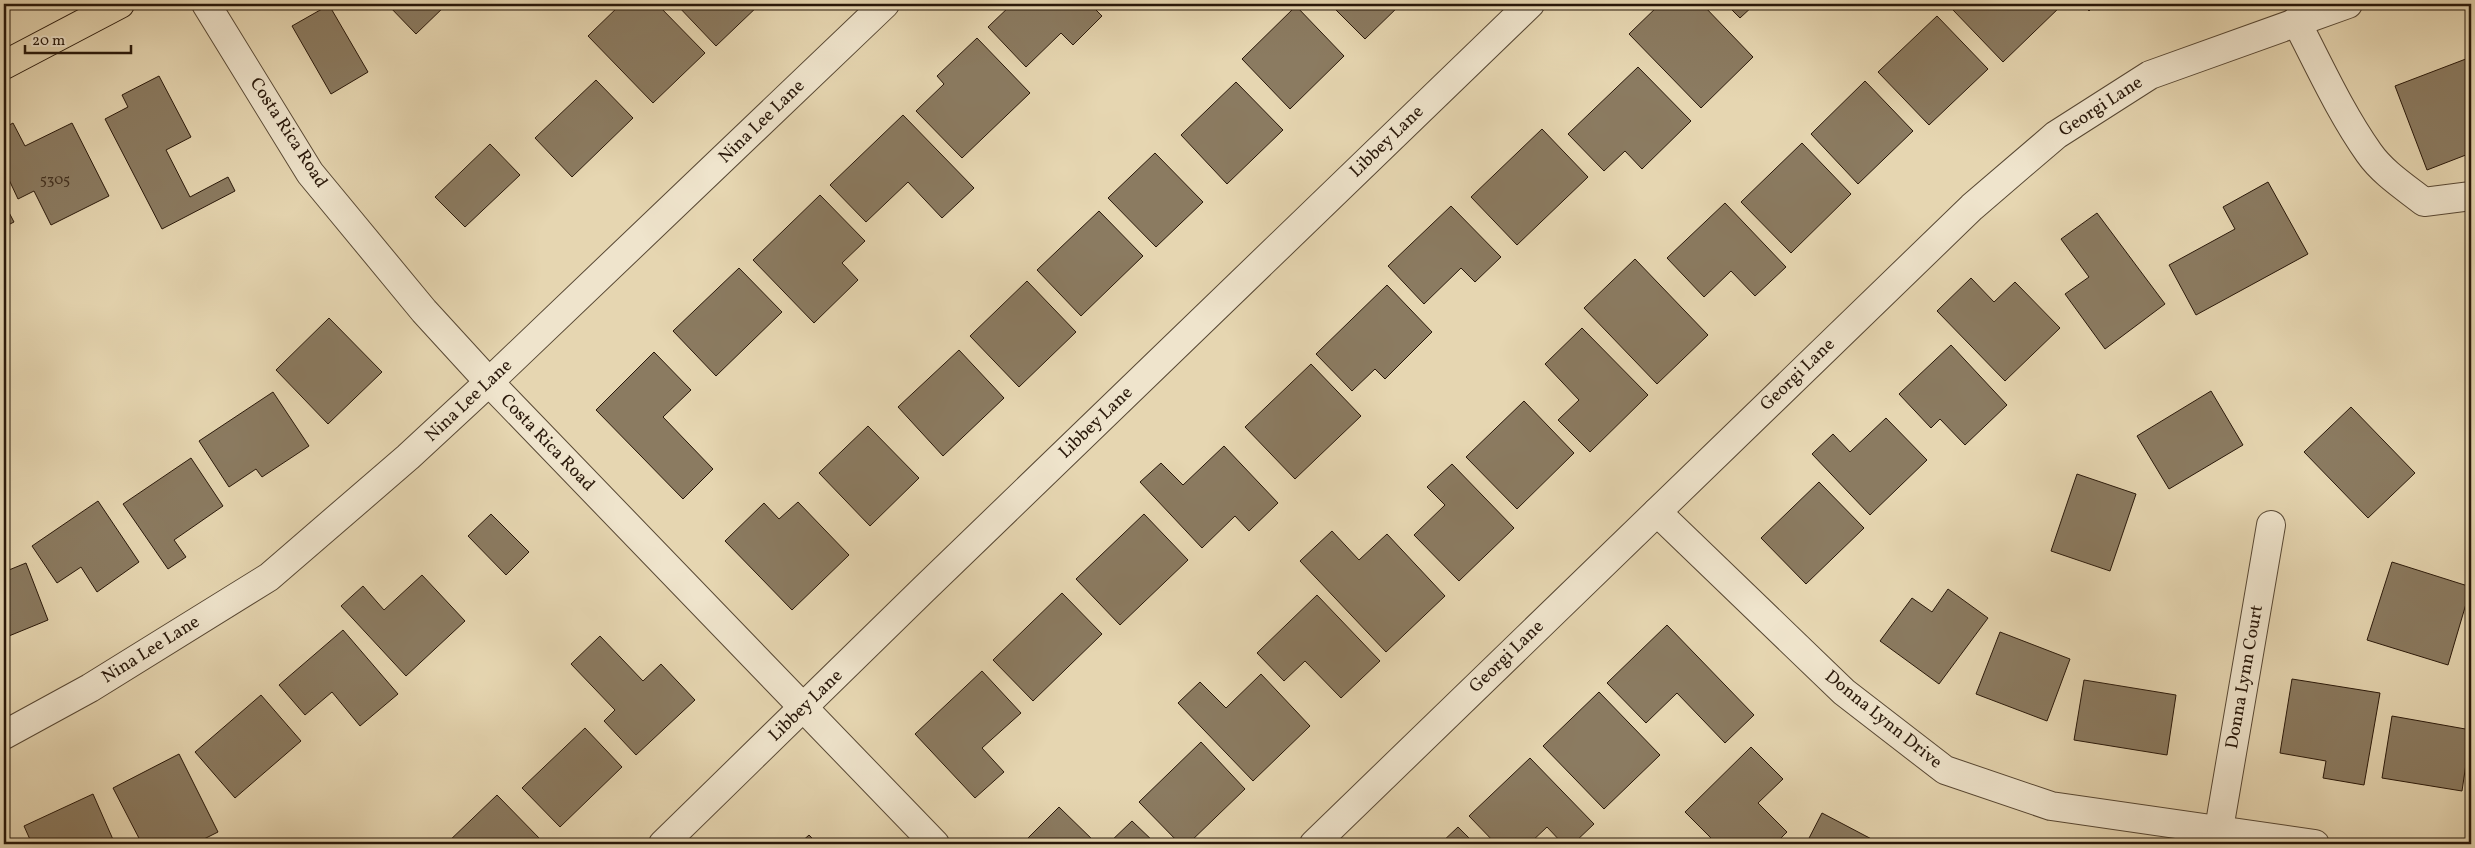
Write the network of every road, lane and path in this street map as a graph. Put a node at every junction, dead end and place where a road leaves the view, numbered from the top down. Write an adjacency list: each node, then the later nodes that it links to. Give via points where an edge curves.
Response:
1 (120, 4): 7 (main road)
2 (206, 4): 9 (street, Costa Rica Road, via 310,173 424,311)
3 (885, 4): 9 (street, Nina Lee Lane)
4 (1530, 4): 12 (street, Libbey Lane)
5 (2348, 4): 6 (street, Georgi Lane)
6 (2296, 21): 8 (street, via 2370,154 2396,181 2424,202); 10 (street, Georgi Lane, via 2150,75 2056,135 1972,207)
7 (4, 65)
8 (2471, 196)
9 (489, 382): 12 (street, Costa Rica Road); 13 (street, Nina Lee Lane, via 269,577 90,688)
10 (1656, 512): 14 (street, Donna Lynn Drive, via 1844,692 1945,770 2051,806); 17 (street, Georgi Lane)
11 (2271, 525): 14 (street, Donna Lynn Court)
12 (804, 708): 15 (street, Libbey Lane); 16 (street, Costa Rica Road)
13 (4, 735)
14 (2220, 829): 18 (street, Donna Lynn Drive)
15 (663, 844)
16 (935, 844)
17 (1314, 844)
18 (2315, 844)

